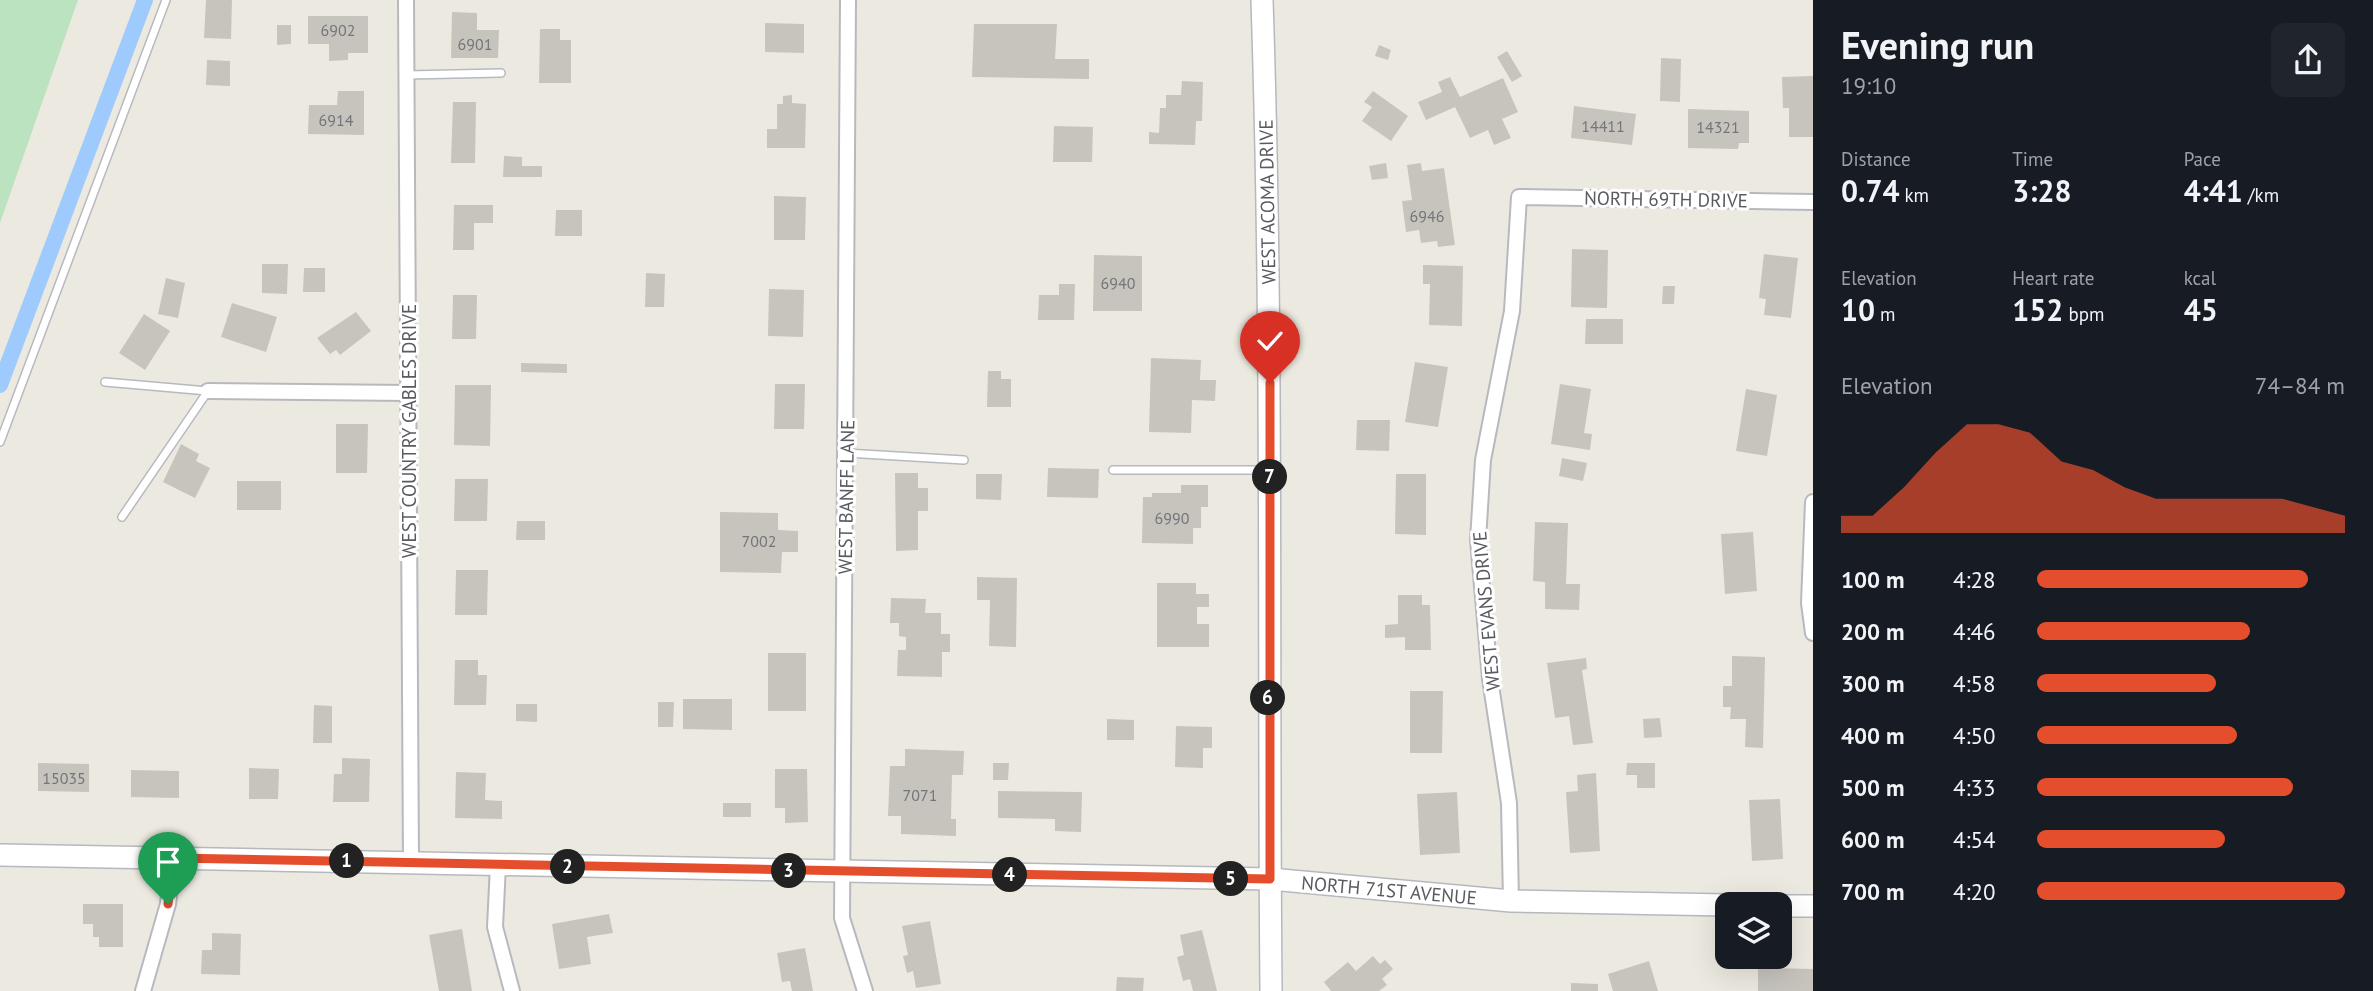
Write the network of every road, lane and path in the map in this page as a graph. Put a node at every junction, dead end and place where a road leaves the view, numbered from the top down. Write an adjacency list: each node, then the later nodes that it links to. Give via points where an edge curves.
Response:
1 (166, 0): 12 (lane)
2 (407, 0): 6 (street, WEST COUNTRY GABLES DRIVE)
3 (848, 0): 13 (street, WEST BANFF LANE)
4 (1262, 0): 16 (street, WEST ACOMA DRIVE)
5 (501, 73): 6 (lane)
6 (407, 75): 11 (street, WEST COUNTRY GABLES DRIVE)
7 (1519, 197): 8 (street, NORTH 69TH DRIVE); 26 (street, WEST EVANS DRIVE, via 1512,311 1483,460 1478,540 1490,679 1509,803)
8 (1813, 202)
9 (105, 382): 10 (lane)
10 (208, 391): 11 (street); 18 (lane)
11 (409, 393): 22 (street, WEST COUNTRY GABLES DRIVE)
12 (0, 442)
13 (846, 453): 14 (lane); 24 (street, WEST BANFF LANE)
14 (964, 460)
15 (1113, 470): 16 (lane)
16 (1270, 470): 25 (street, WEST ACOMA DRIVE)
17 (1813, 502): 19 (street)
18 (122, 517)
19 (1813, 633)
20 (0, 855): 21 (street, NORTH 71ST AVENUE)
21 (173, 858): 22 (street, NORTH 71ST AVENUE); 30 (street, via 168,904)
22 (411, 863): 23 (street, NORTH 71ST AVENUE)
23 (498, 865): 24 (street, NORTH 71ST AVENUE); 31 (street, via 495,927)
24 (841, 872): 25 (street, NORTH 71ST AVENUE); 32 (street, WEST BANFF LANE, via 842,918)
25 (1270, 879): 26 (street, NORTH 71ST AVENUE); 33 (street, WEST ACOMA DRIVE)
26 (1511, 901): 27 (street, NORTH 71ST AVENUE)
27 (1715, 905)
28 (1792, 906): 29 (street)
29 (1813, 906)
30 (144, 991)
31 (512, 991)
32 (865, 991)
33 (1271, 991)

